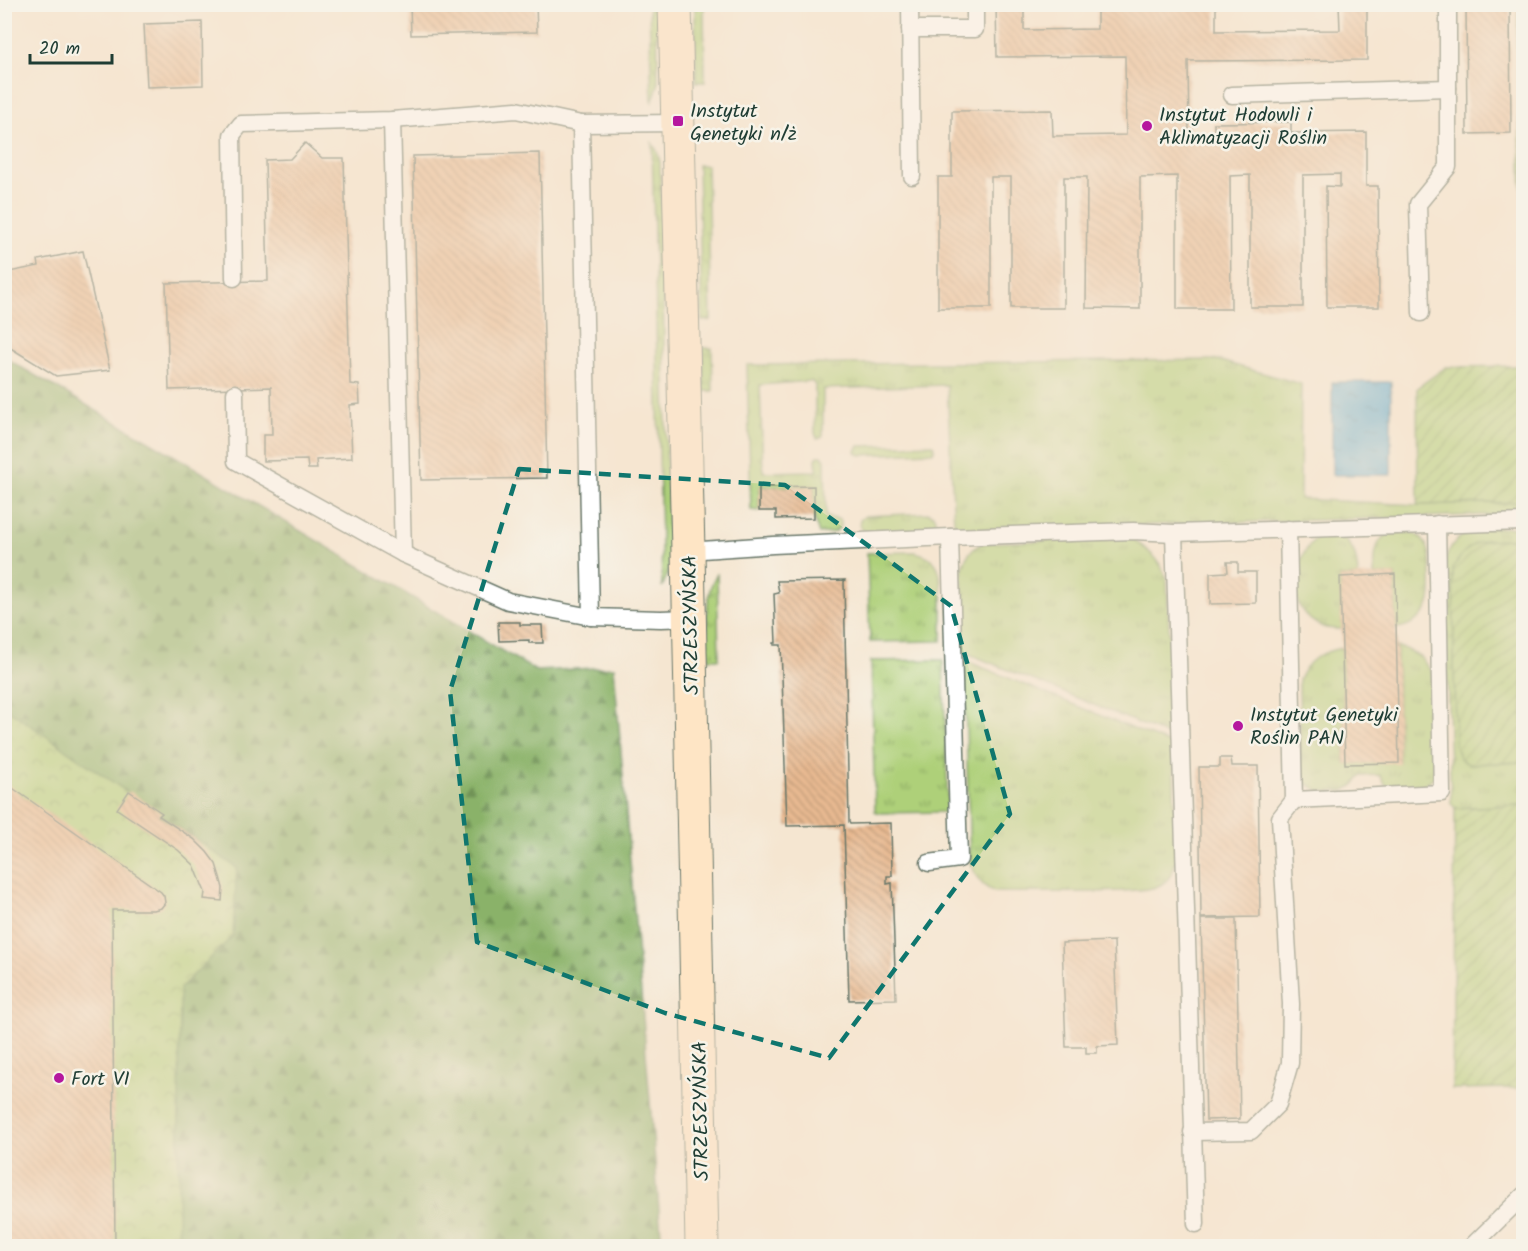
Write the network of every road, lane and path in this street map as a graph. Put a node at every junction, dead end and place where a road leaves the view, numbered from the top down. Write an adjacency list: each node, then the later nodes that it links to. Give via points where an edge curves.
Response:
1 (675, 4): 9 (street, STRZESZYŃSKA)
2 (910, 4): 5 (lane)
3 (975, 4): 5 (lane, via 975,29)
4 (1448, 4): 6 (lane)
5 (910, 29): 11 (lane)
6 (1448, 88): 7 (lane); 13 (lane, via 1448,167 1419,204)
7 (1232, 95)
8 (392, 120): 10 (lane, via 516,110); 12 (lane, via 241,124 232,135); 21 (lane)
9 (678, 123): 10 (lane); 20 (street, STRZESZYŃSKA)
10 (581, 124): 22 (lane)
11 (912, 176)
12 (234, 279)
13 (1421, 313)
14 (235, 393): 21 (lane, via 236,461)
15 (1524, 522): 16 (lane)
16 (1437, 524): 17 (lane); 24 (lane, via 1442,793)
17 (1288, 530): 18 (lane); 24 (lane)
18 (1174, 533): 19 (lane); 26 (lane)
19 (950, 537): 20 (lane); 25 (lane, via 959,860)
20 (688, 551): 23 (street, STRZESZYŃSKA)
21 (403, 555): 22 (lane, via 508,601)
22 (591, 617): 23 (lane)
23 (690, 618): 29 (street, STRZESZYŃSKA)
24 (1294, 800): 26 (lane, via 1280,818 1291,1004 1290,1064 1278,1104 1251,1131)
25 (929, 863)
26 (1192, 1132): 28 (lane)
27 (1524, 1195): 30 (lane)
28 (1196, 1224)
29 (702, 1246)
30 (1472, 1246)

